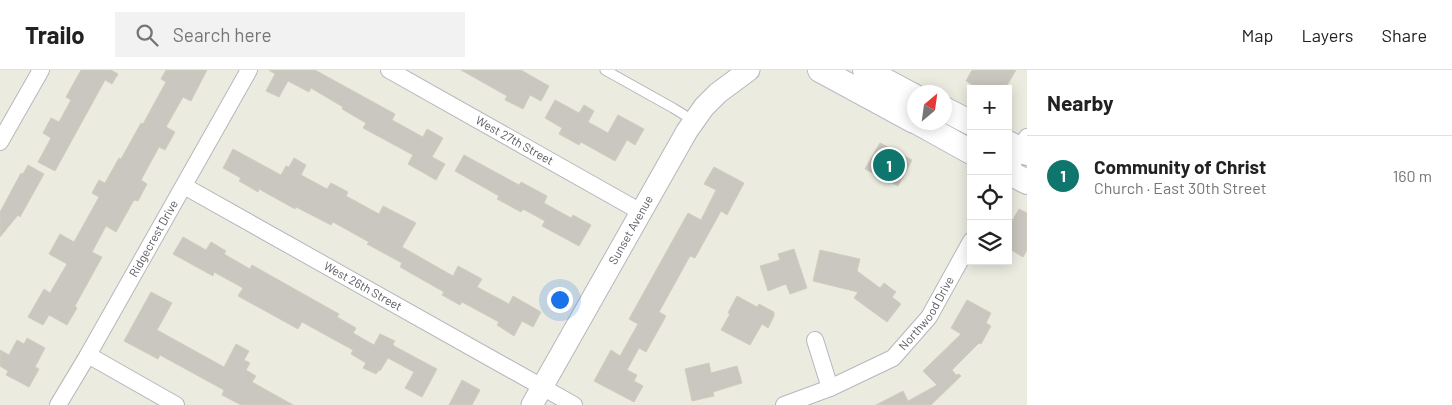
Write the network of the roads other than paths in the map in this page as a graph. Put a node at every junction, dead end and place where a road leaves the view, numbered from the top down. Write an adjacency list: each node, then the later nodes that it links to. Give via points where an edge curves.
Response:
1 (41, 70): 14 (street)
2 (249, 70): 20 (street, Ridgecrest Drive)
3 (388, 70): 21 (street, West 27th Street)
4 (605, 70): 11 (lane)
5 (749, 70): 11 (street, Sunset Avenue, via 718,93)
6 (820, 70): 10 (main road)
7 (866, 70): 8 (main road)
8 (907, 92)
9 (952, 114): 12 (main road)
10 (907, 117)
11 (694, 121): 21 (street, Sunset Avenue)
12 (967, 121)
13 (931, 130): 16 (main road)
14 (0, 142)
15 (1021, 145): 17 (street)
16 (967, 150)
17 (1012, 164)
18 (1012, 174): 19 (main road)
19 (1027, 182)
20 (184, 186): 24 (street, Ridgecrest Drive); 26 (street, West 26th Street)
21 (640, 212): 26 (street, Sunset Avenue)
22 (967, 247): 25 (street, Northwood Drive, via 929,317 893,358)
23 (815, 340): 25 (street)
24 (88, 355): 27 (street, Ridgecrest Drive); 28 (street)
25 (830, 388): 30 (street, Northwood Drive)
26 (537, 396): 29 (street)
27 (58, 405)
28 (176, 405)
29 (574, 405)
30 (784, 405)

